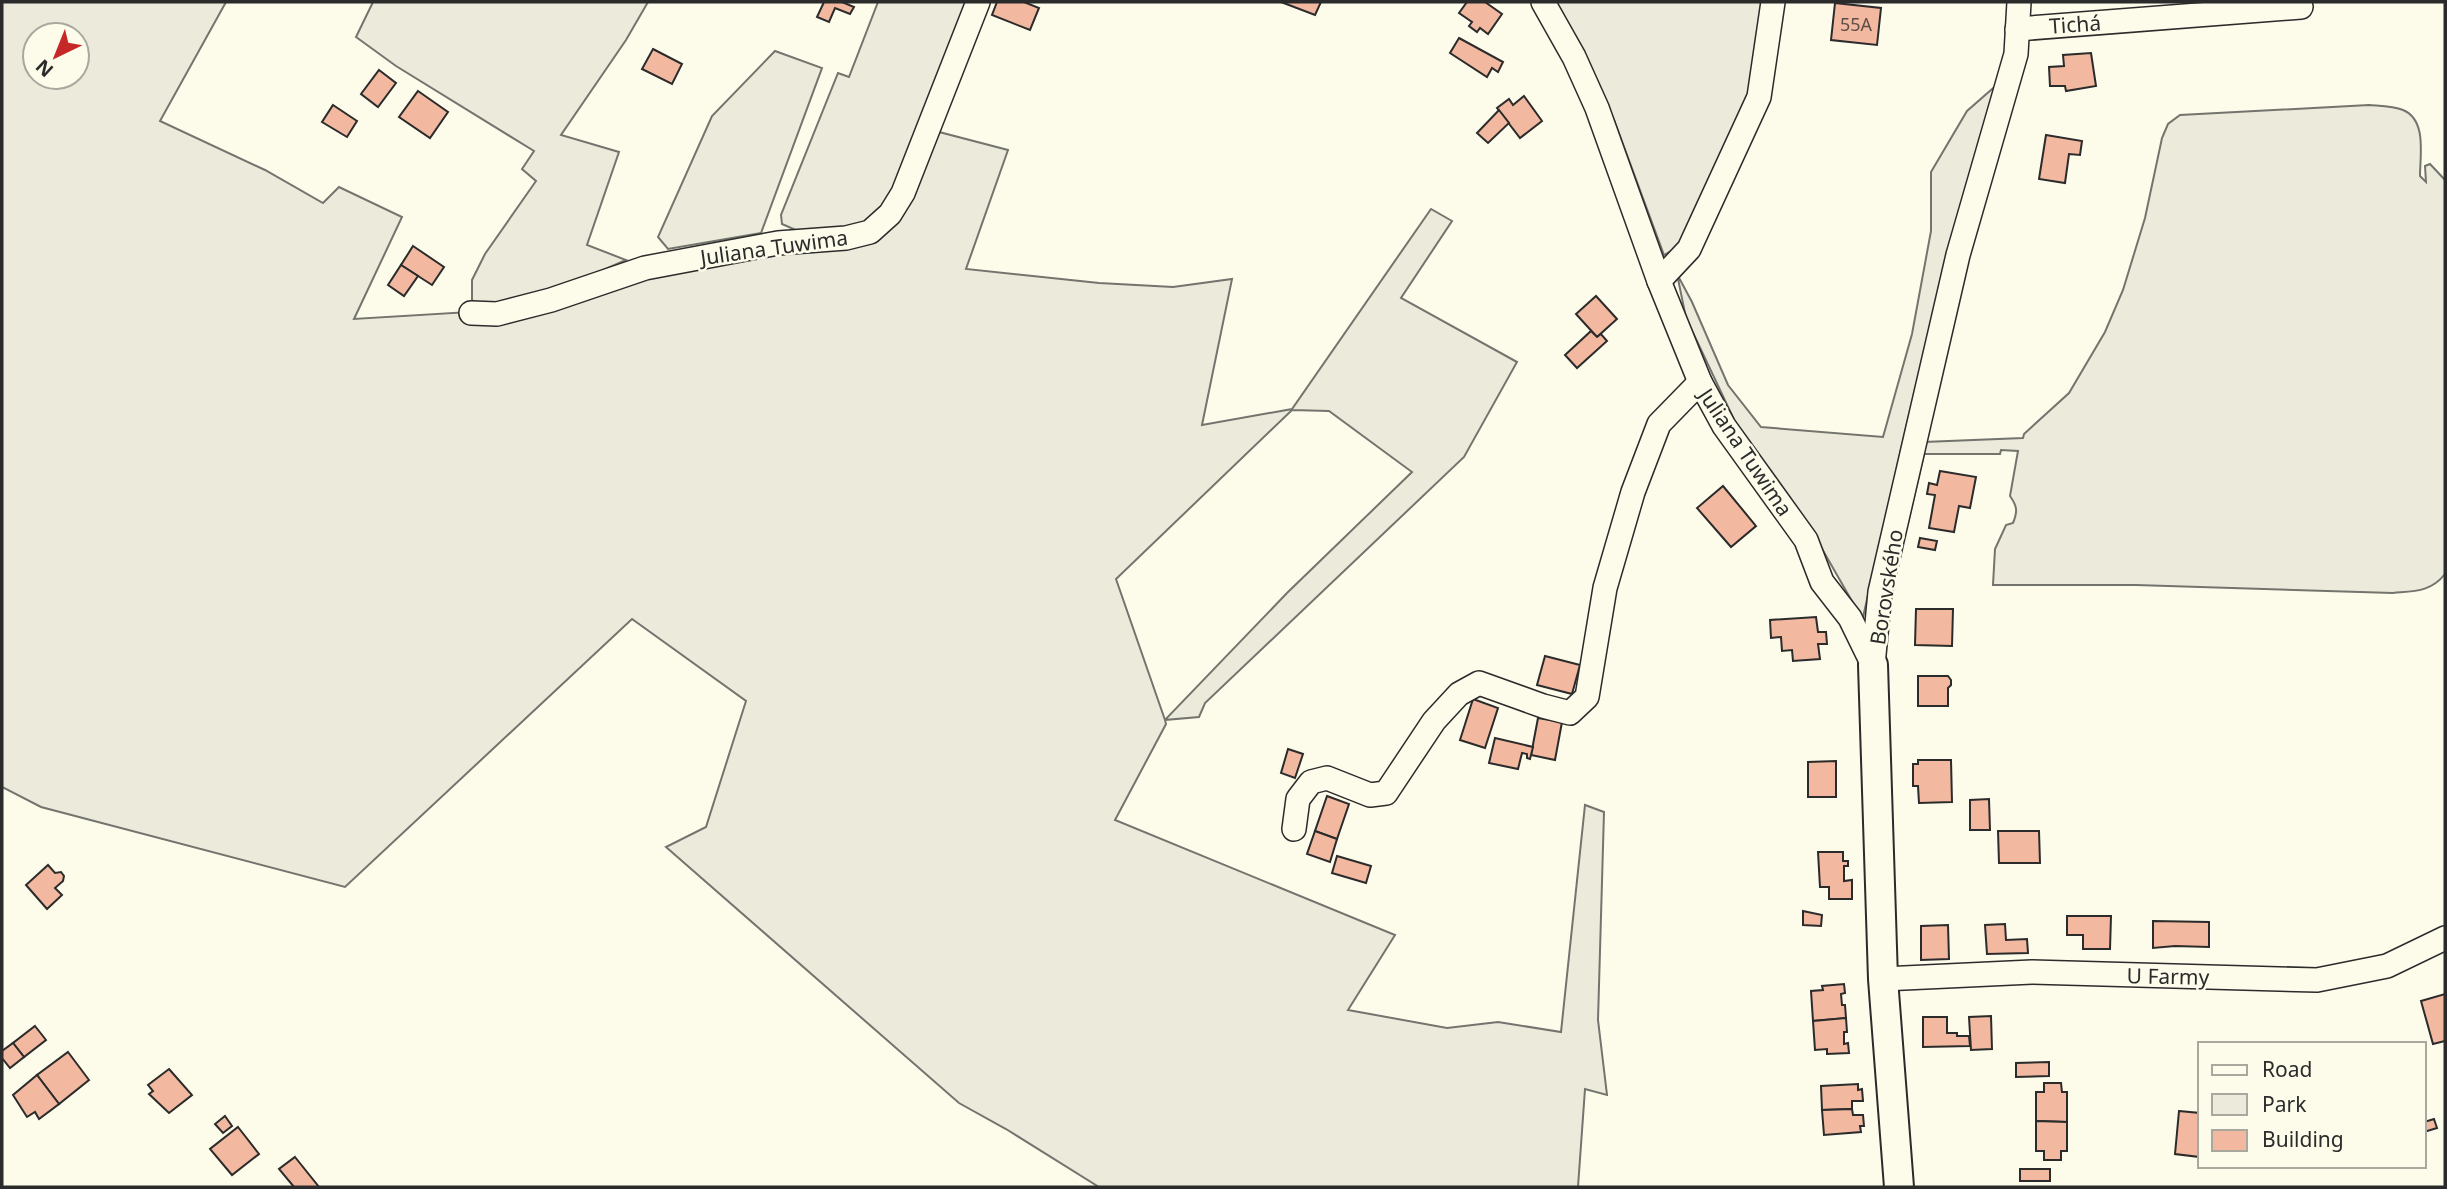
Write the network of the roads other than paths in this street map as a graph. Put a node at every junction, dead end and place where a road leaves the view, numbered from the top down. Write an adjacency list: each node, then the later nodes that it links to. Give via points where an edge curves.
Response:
1 (978, 2): 8 (street, Juliana Tuwima, via 903,193 890,215 870,232 778,243 645,268 497,314)
2 (1543, 2): 7 (street, Juliana Tuwima, via 1597,108)
3 (1773, 2): 7 (street, via 1759,97 1689,248)
4 (2019, 2): 6 (street, Borovského)
5 (2301, 7): 6 (street, Tichá)
6 (2017, 29): 10 (street, Borovského, via 2016,54 1958,255)
7 (1659, 281): 9 (street, Juliana Tuwima)
8 (471, 313)
9 (1700, 382): 11 (street, Juliana Tuwima, via 1724,426 1806,540 1822,582); 13 (street, via 1659,424 1633,492 1605,588 1587,697 1570,712 1479,683 1459,694 1434,721 1386,793 1370,795 1327,778 1311,782 1298,799)
10 (1878, 611): 11 (street); 12 (street, Borovského)
11 (1850, 618): 12 (street, Juliana Tuwima)
12 (1873, 665): 15 (main road, Borovského)
13 (1294, 829)
14 (2445, 938): 15 (street, U Farmy, via 2387,966 2317,980 2032,972)
15 (1883, 979): 16 (main road, Borovského)
16 (1899, 1187)

